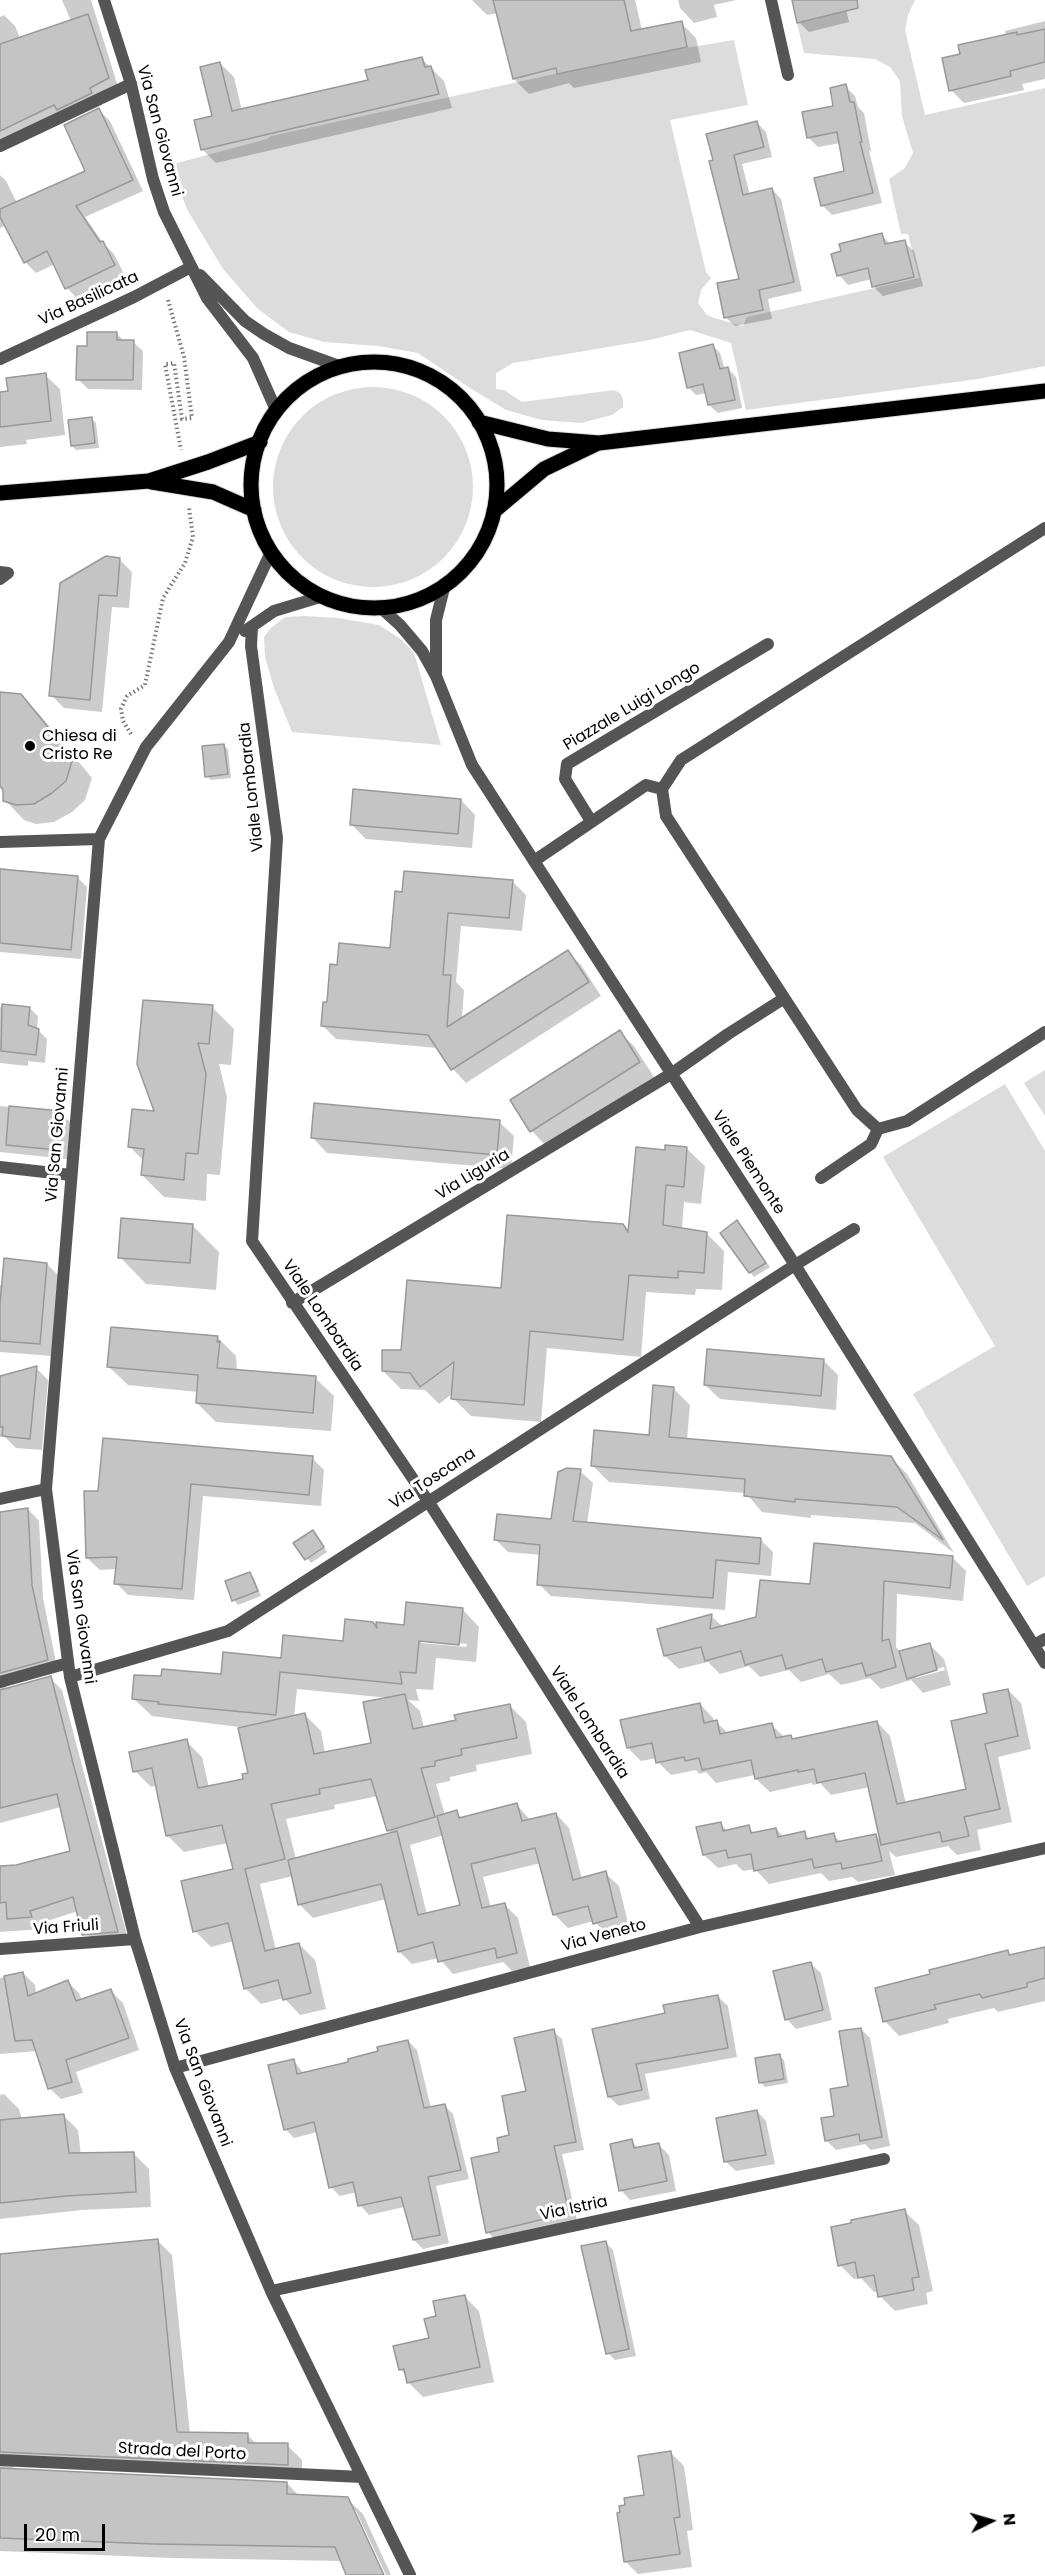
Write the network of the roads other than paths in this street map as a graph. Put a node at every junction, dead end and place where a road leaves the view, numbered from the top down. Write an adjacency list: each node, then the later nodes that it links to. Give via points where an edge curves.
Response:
1 (104, 0): 4 (street, Via San Giovanni)
2 (771, 0): 3 (street)
3 (788, 75)
4 (131, 84): 5 (street); 6 (street, Via San Giovanni, via 153,179)
5 (0, 146)
6 (191, 267): 7 (street, Via Basilicata); 8 (street, Via San Giovanni, via 245,321 264,334 289,348); 10 (street, Via San Giovanni, via 207,298 253,358)
7 (0, 359)
8 (339, 366): 10 (main road, via 300,383); 11 (main road, via 364,361 398,364 430,375 457,395)
9 (1045, 391): 13 (main road)
10 (276, 410): 12 (main road)
11 (478, 422): 13 (main road, via 548,439); 17 (main road, via 491,450 496,480)
12 (260, 442): 14 (main road); 16 (main road, via 252,476)
13 (599, 443): 17 (main road, via 544,469)
14 (149, 481): 15 (main road); 16 (main road, via 213,492)
15 (0, 494)
16 (254, 510): 19 (main road)
17 (494, 511): 22 (main road, via 476,554)
18 (1045, 528): 29 (street, via 681,760)
19 (271, 552): 23 (main road, via 284,570); 26 (street, Via San Giovanni)
20 (0, 572): 21 (street, via 8,573)
21 (0, 579)
22 (444, 588): 24 (main road, via 414,603); 28 (street, Viale Piemonte, via 436,620)
23 (320, 597): 24 (main road, via 341,606); 25 (street, Via San Giovanni, via 274,611)
24 (381, 608): 28 (street, Viale Piemonte, via 422,651)
25 (252, 627): 26 (street, Via San Giovanni); 43 (street, Viale Lombardia, via 251,646 277,838 252,1241)
26 (230, 642): 31 (street, Via San Giovanni, via 146,747)
27 (768, 644): 30 (street, Piazzale Luigi Longo, via 567,764 565,779)
28 (436, 676): 33 (street, Viale Piemonte, via 472,765)
29 (662, 789): 30 (street, via 646,785); 34 (street, via 666,816)
30 (591, 821): 33 (street)
31 (99, 839): 32 (street); 39 (street, Via San Giovanni)
32 (0, 842)
33 (534, 861): 36 (street, Viale Piemonte)
34 (783, 999): 36 (street, Via Liguria); 37 (street, via 857,1110)
35 (1045, 1032): 37 (street, via 907,1121)
36 (671, 1074): 42 (street, Viale Piemonte); 43 (street, Via Liguria)
37 (878, 1129): 40 (street, via 871,1144)
38 (0, 1167): 39 (street)
39 (71, 1175): 44 (street, Via San Giovanni)
40 (821, 1178)
41 (854, 1229): 42 (street, Via Toscana)
42 (795, 1265): 46 (street, Via Toscana); 47 (street, Viale Piemonte)
43 (292, 1303): 46 (street, Viale Lombardia)
44 (46, 1489): 45 (street); 49 (street, Via San Giovanni)
45 (0, 1499)
46 (428, 1501): 50 (street, Via Toscana, via 228,1631); 53 (street, Viale Lombardia)
47 (1040, 1642): 48 (street, Viale Piemonte)
48 (1045, 1662)
49 (68, 1664): 50 (street, Via San Giovanni); 51 (street)
50 (70, 1677): 54 (street, Via San Giovanni)
51 (0, 1682)
52 (1045, 1848): 53 (street, Via Veneto)
53 (700, 1927): 56 (street, Via Veneto)
54 (135, 1939): 55 (street, Via Friuli); 56 (street, Via San Giovanni)
55 (0, 1949)
56 (175, 2068): 58 (street, Via San Giovanni)
57 (884, 2159): 58 (street, Via Istria)
58 (271, 2291): 60 (street, Via San Giovanni)
59 (0, 2460): 60 (street, Strada del Porto)
60 (362, 2477): 61 (street, Via San Giovanni)
61 (410, 2575)

